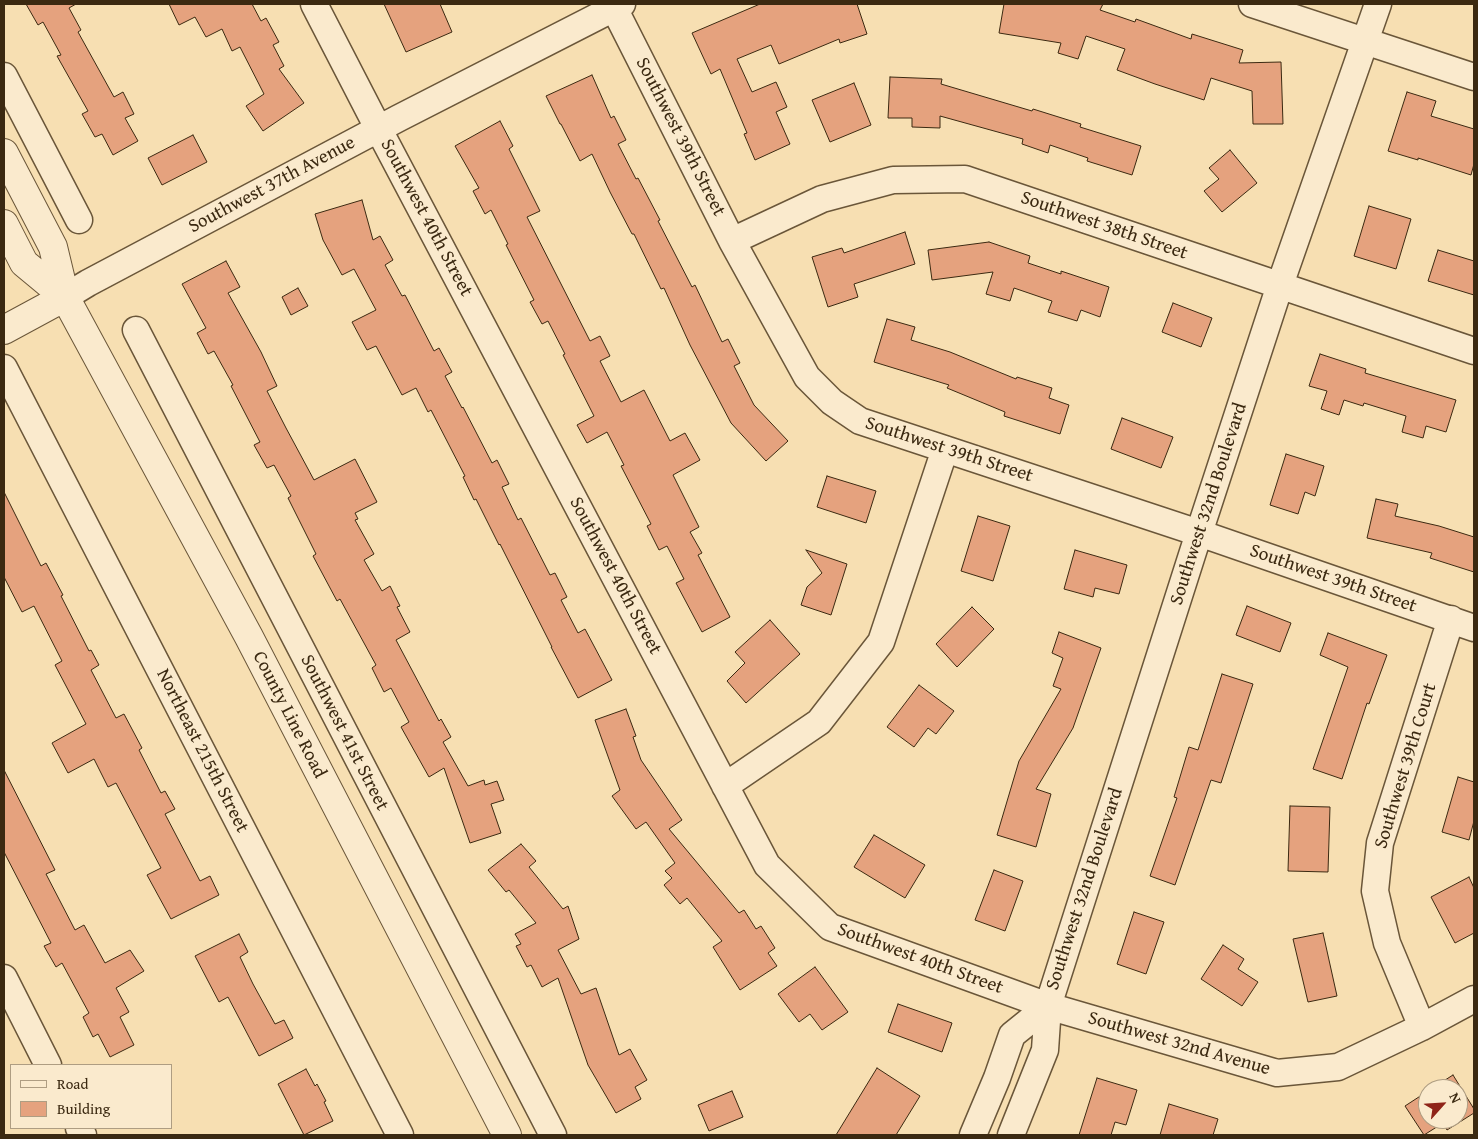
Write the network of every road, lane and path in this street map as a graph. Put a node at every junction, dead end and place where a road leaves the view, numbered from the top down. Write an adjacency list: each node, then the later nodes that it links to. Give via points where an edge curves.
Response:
1 (314, 4): 8 (street, Southwest 40th Street)
2 (1252, 4): 5 (street)
3 (1378, 4): 5 (street, Southwest 32nd Boulevard)
4 (616, 5): 8 (street, Southwest 37th Avenue); 12 (street, Southwest 39th Street)
5 (1366, 41): 7 (street); 13 (street, Southwest 32nd Boulevard)
6 (4, 76): 10 (street)
7 (1474, 77)
8 (378, 128): 14 (street, Southwest 37th Avenue); 22 (street, Southwest 40th Street)
9 (4, 153): 14 (street, County Line Road, via 53,247)
10 (79, 220)
11 (4, 224): 14 (street, County Line Road, via 24,263)
12 (732, 241): 13 (street, Southwest 38th Street, via 822,199 893,180 965,180); 19 (street, Southwest 39th Street, via 807,377 832,402 860,421)
13 (1280, 285): 17 (street, Southwest 38th Street); 20 (street, Southwest 32nd Boulevard)
14 (65, 297): 15 (street); 29 (street, County Line Road, via 249,638)
15 (4, 330)
16 (136, 330): 30 (street, Southwest 41st Street)
17 (1474, 351)
18 (4, 368): 28 (street, Northeast 215th Street)
19 (945, 448): 20 (street, Southwest 39th Street); 22 (street, via 881,642 819,722)
20 (1199, 533): 21 (street, Southwest 39th Street); 25 (street, Southwest 32nd Boulevard)
21 (1463, 624): 26 (street, Southwest 39th Court, via 1380,843 1375,891 1387,943)
22 (726, 786): 25 (street, Southwest 40th Street, via 767,865 830,927)
23 (4, 978): 27 (street)
24 (1474, 999): 26 (street, Southwest 32nd Avenue)
25 (1048, 1006): 26 (street, Southwest 32nd Avenue, via 1277,1073 1338,1067); 31 (street, Southwest 32nd Boulevard, via 1012,1035); 32 (street, Southwest 32nd Boulevard, via 1045,1050)
26 (1422, 1027)
27 (47, 1064)
28 (400, 1135)
29 (507, 1135)
30 (553, 1135)
31 (973, 1135)
32 (1011, 1135)

